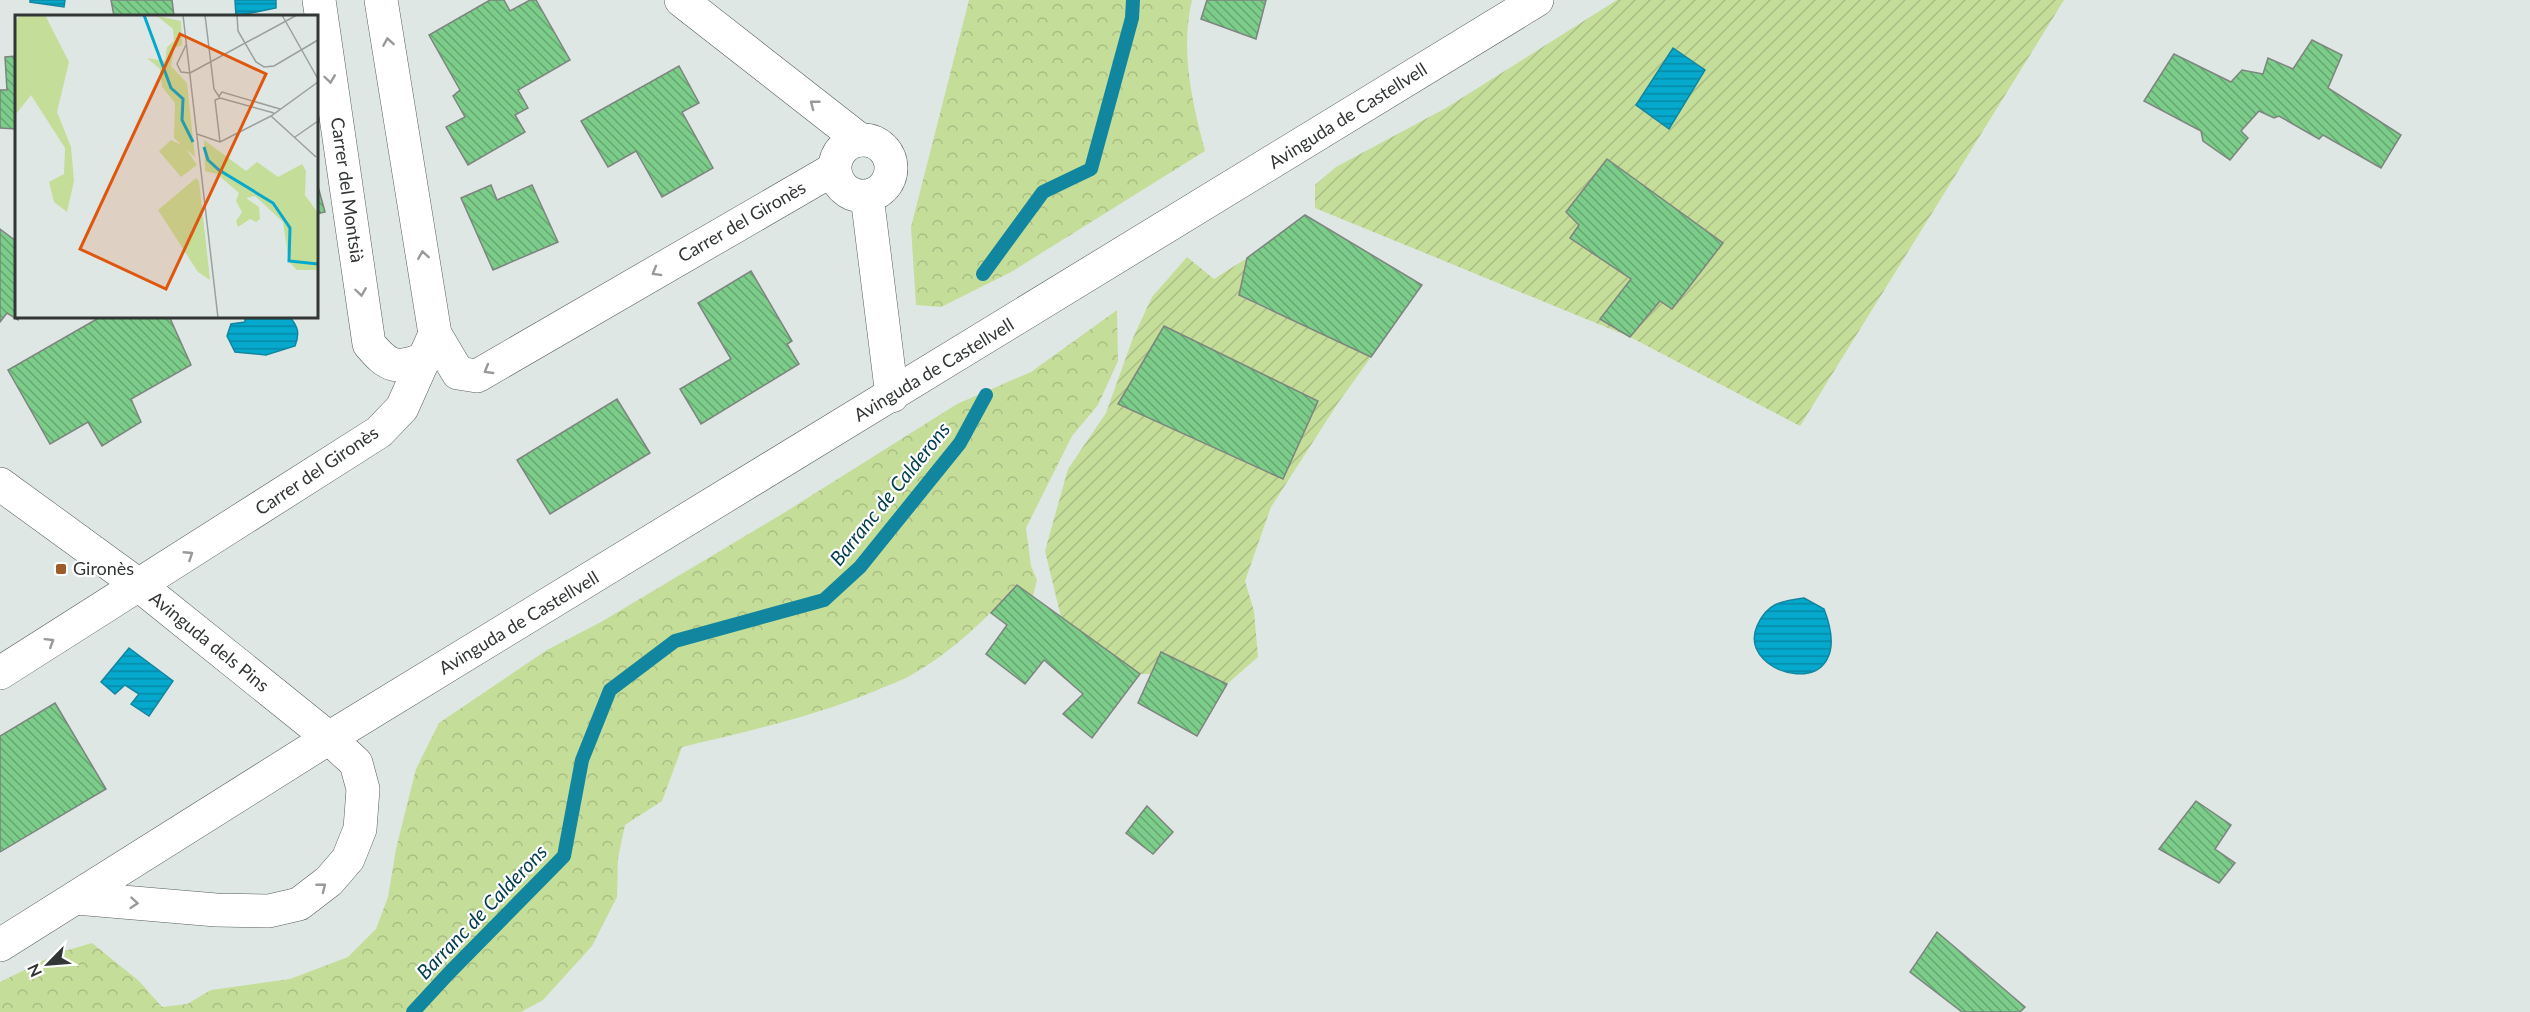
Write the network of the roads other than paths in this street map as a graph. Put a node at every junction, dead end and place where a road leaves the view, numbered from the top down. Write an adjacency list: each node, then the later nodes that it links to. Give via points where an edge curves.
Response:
1 (319, 0): 8 (street, Carrer del Montsià, one-way to 8, via 369,344 383,361 394,365 408,365)
2 (381, 0): 8 (street, one-way to 2)
3 (681, 0): 5 (street, one-way to 3)
4 (1537, 0): 9 (street, Avinguda de Castellvell)
5 (860, 140): 6 (street, via 844,146); 7 (street, via 878,144 890,160 884,187)
6 (834, 169): 7 (street, via 836,178 849,192); 8 (street, Carrer del Gironès, one-way to 8, via 477,376 458,373)
7 (867, 196): 9 (street)
8 (431, 346): 11 (street, Carrer del Gironès, one-way to 8, via 379,432 402,408)
9 (892, 396): 13 (street, Avinguda de Castellvell)
10 (0, 484): 11 (street, Avinguda dels Pins)
11 (140, 586): 12 (street, Carrer del Gironès, one-way to 11); 13 (street, Avinguda dels Pins)
12 (0, 673)
13 (329, 738): 14 (street, Avinguda de Castellvell); 14 (street, Avinguda dels Pins, one-way to 13, via 216,910 269,911 299,904 329,881 348,859 360,829 363,789 356,763)
14 (76, 898): 15 (street, Avinguda de Castellvell)
15 (0, 945)

